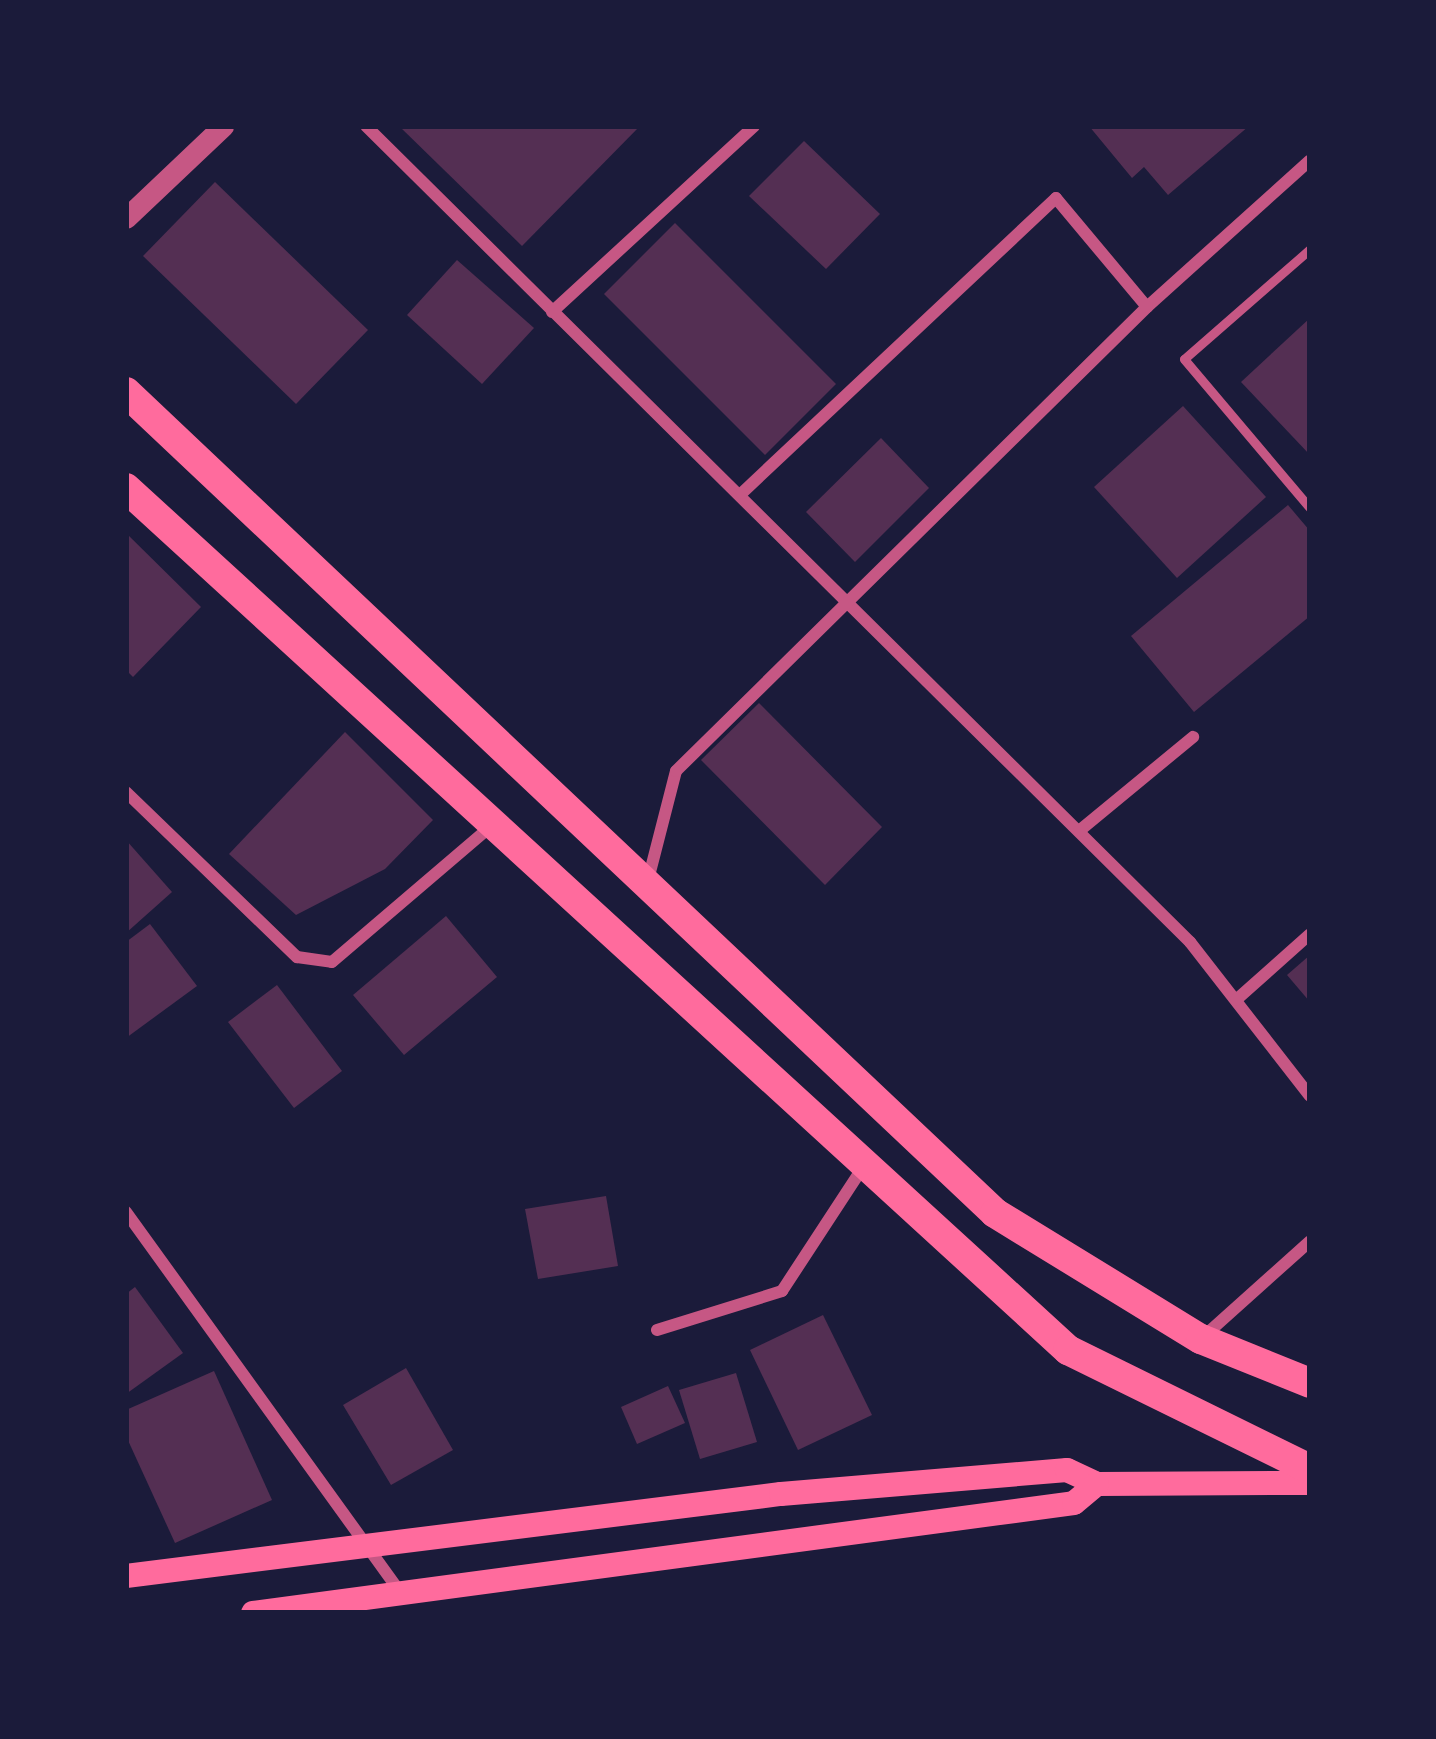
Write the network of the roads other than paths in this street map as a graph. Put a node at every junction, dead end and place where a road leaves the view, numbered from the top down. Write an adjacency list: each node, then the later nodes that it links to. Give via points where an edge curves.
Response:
1 (223, 126): 5 (street)
2 (366, 126): 8 (street)
3 (754, 126): 8 (street)
4 (1310, 160): 7 (street)
5 (126, 218)
6 (1310, 249): 12 (lane, via 1184,359)
7 (1147, 307): 11 (street, via 1056,198); 13 (street)
8 (552, 312): 11 (street)
9 (126, 392): 18 (main road)
10 (126, 488): 16 (main road)
11 (742, 494): 13 (street)
12 (1310, 508)
13 (846, 595): 17 (street); 18 (street, via 676,771)
14 (1193, 736): 17 (street)
15 (126, 792): 16 (street, via 297,957 332,962)
16 (497, 821): 22 (main road)
17 (1079, 831): 20 (street)
18 (650, 876): 26 (main road, via 994,1213)
19 (1310, 934): 20 (street)
20 (1236, 1000): 21 (street)
21 (1310, 1096)
22 (866, 1163): 25 (street, via 782,1291); 28 (main road, via 1068,1350)
23 (126, 1212): 31 (street)
24 (1310, 1241): 26 (street)
25 (656, 1330)
26 (1201, 1339): 27 (main road)
27 (1310, 1383)
28 (1310, 1469)
29 (1310, 1483): 30 (main road)
30 (1096, 1484): 31 (main road, via 1067,1470); 33 (main road, via 1074,1504)
31 (373, 1544): 32 (main road); 33 (street)
32 (126, 1576)
33 (402, 1594): 34 (main road)
34 (253, 1613)

